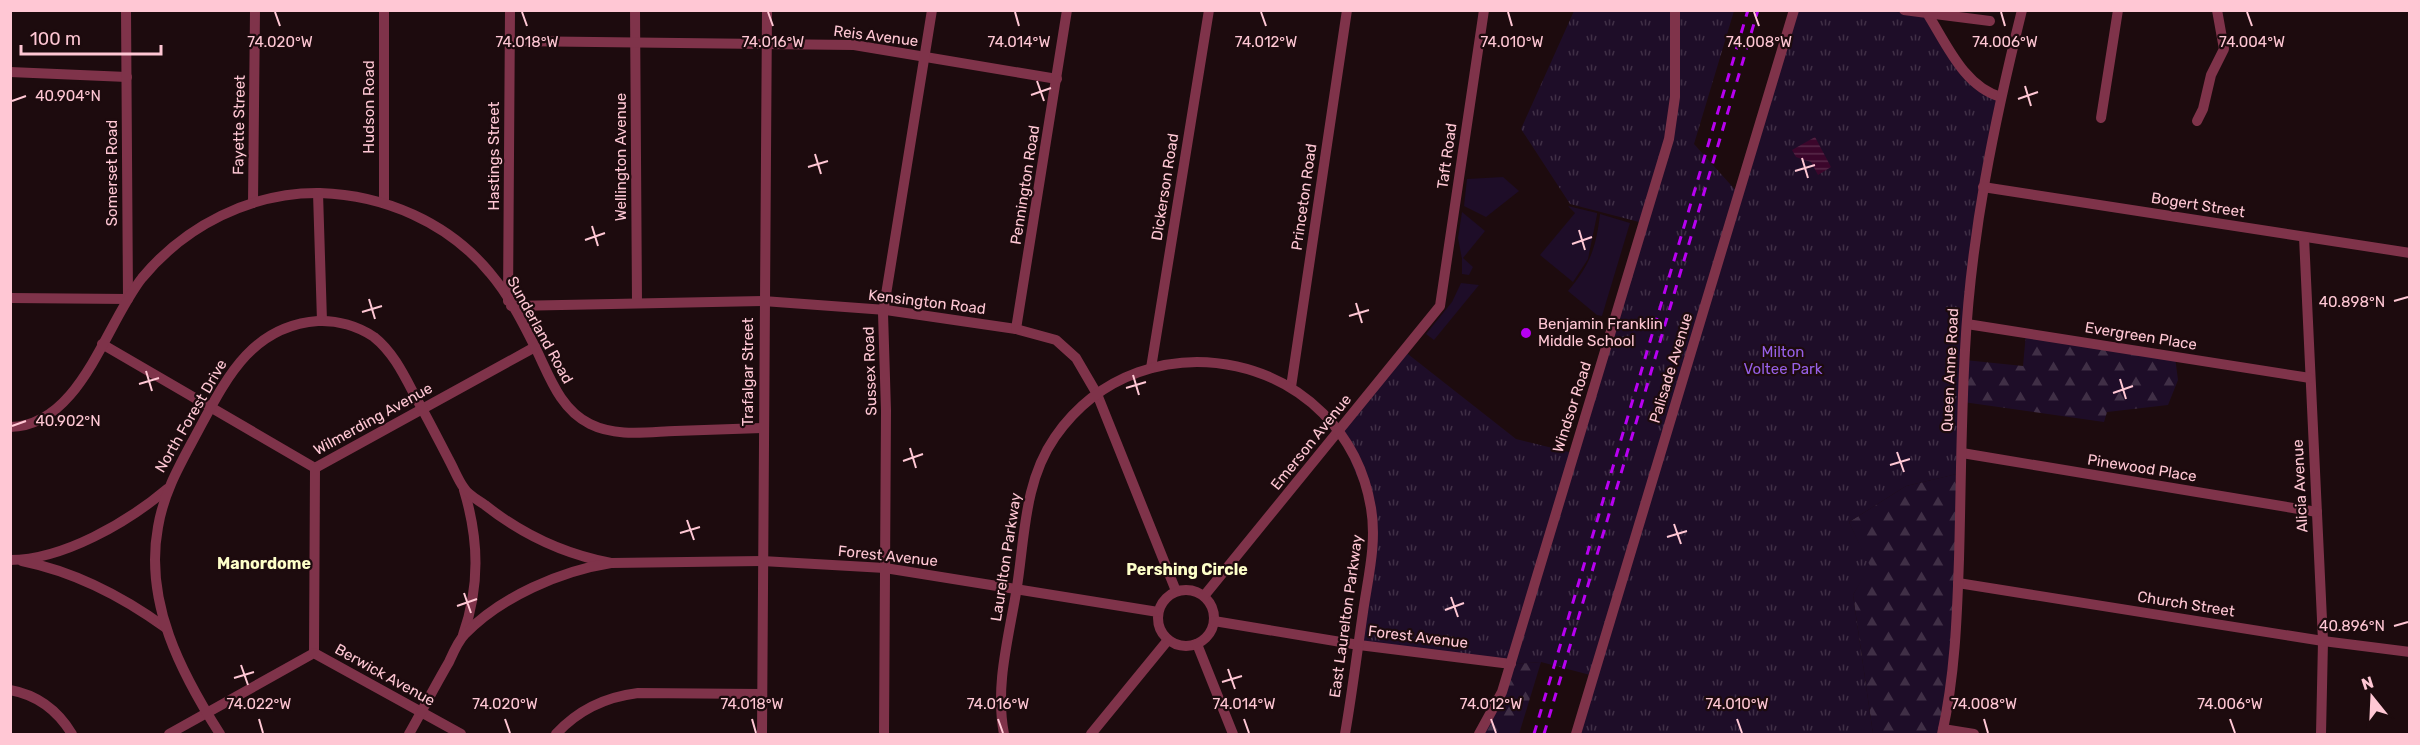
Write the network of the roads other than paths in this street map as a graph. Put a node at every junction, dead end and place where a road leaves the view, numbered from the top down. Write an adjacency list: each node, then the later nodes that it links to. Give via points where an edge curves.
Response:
1 (126, 10): 25 (street, Somerset Road)
2 (255, 10): 32 (street, Fayette Street)
3 (384, 10): 33 (street, Hudson Road)
4 (510, 10): 20 (street, Hastings Street)
5 (635, 10): 21 (street, Wellington Avenue)
6 (767, 10): 22 (street, Trafalgar Street)
7 (932, 10): 23 (street, Sussex Road)
8 (1068, 10): 26 (street, Pennington Road)
9 (1209, 10): 48 (street, Dickerson Road)
10 (1347, 10): 50 (street, Princeton Road)
11 (1484, 10): 41 (street, Taft Road)
12 (1675, 10): 80 (street, Windsor Road, via 1675,97 1668,139)
13 (1794, 10): 99 (street, Palisade Avenue)
14 (1904, 10): 18 (street)
15 (2022, 10): 27 (street, Queen Anne Road)
16 (2118, 10): 28 (street)
17 (2217, 10): 29 (street, via 2224,50 2211,75)
18 (1927, 13): 19 (street); 27 (street, via 1973,83)
19 (1990, 21)
20 (510, 41): 21 (street, Reis Avenue); 40 (street, Hastings Street)
21 (635, 42): 22 (street, Reis Avenue); 39 (street, Wellington Avenue)
22 (765, 44): 23 (street, Reis Avenue, via 854,45); 38 (street, Trafalgar Street)
23 (924, 57): 26 (street, Reis Avenue); 42 (street, Sussex Road)
24 (10, 72): 25 (street)
25 (127, 77): 37 (street, Somerset Road)
26 (1057, 79): 45 (street, Pennington Road)
27 (2001, 97): 30 (street, Queen Anne Road)
28 (2101, 118)
29 (2197, 121)
30 (1983, 187): 34 (street, Bogert Street); 44 (street, Queen Anne Road)
31 (318, 193): 32 (street, Sunderland Road); 33 (street, Sunderland Road); 43 (street)
32 (253, 203): 37 (street, Sunderland Road, via 189,234 154,265)
33 (384, 203): 40 (street, Sunderland Road, via 424,220 460,244 491,274)
34 (2304, 237): 35 (street, Bogert Street); 49 (street, Alicia Avenue)
35 (2409, 254)
36 (10, 298): 37 (street)
37 (128, 298): 46 (street, Sunderland Road)
38 (764, 301): 39 (street, Kensington Road); 42 (street, Kensington Road); 55 (street, Trafalgar Street)
39 (637, 303): 40 (street, Kensington Road)
40 (510, 304): 47 (street, Sunderland Road)
41 (1440, 306): 56 (street, Emerson Avenue)
42 (883, 310): 45 (street, Kensington Road); 65 (street, Sussex Road)
43 (322, 321): 52 (street, North Forest Drive, via 290,326 263,339 239,362); 53 (street, North Forest Drive, via 347,324 373,337 393,358)
44 (1966, 324): 49 (street, Evergreen Place); 57 (street, Queen Anne Road)
45 (1016, 328): 51 (street, Kensington Road, via 1056,340 1076,358)
46 (102, 344): 52 (street, Wilmerding Avenue); 54 (street, Sunderland Road, via 62,406 40,421)
47 (535, 347): 53 (street, Wilmerding Avenue); 55 (street, Sunderland Road, via 567,407 601,429 627,433)
48 (1151, 368): 50 (street, East Laurelton Parkway, via 1216,362 1257,371); 51 (street, Laurelton Parkway)
49 (2310, 378): 61 (street, Alicia Avenue)
50 (1291, 387): 56 (street, East Laurelton Parkway)
51 (1097, 394): 67 (street, Laurelton Parkway, via 1054,439 1035,477); 68 (street, Kensington Road)
52 (211, 408): 58 (street, Wilmerding Avenue); 59 (street, North Forest Drive)
53 (423, 409): 58 (street, Wilmerding Avenue); 60 (street, North Forest Drive)
54 (10, 427)
55 (762, 428): 63 (street, Trafalgar Street)
56 (1338, 431): 69 (street, Emerson Avenue); 77 (street, East Laurelton Parkway, via 1361,471 1373,528)
57 (1962, 453): 61 (street, Pinewood Place); 66 (street, Queen Anne Road)
58 (315, 468): 79 (street)
59 (167, 489): 62 (street, North Forest Drive, via 132,516 88,539); 72 (street, North Forest Drive, via 155,556 157,589)
60 (464, 490): 64 (street, North Forest Drive, via 540,541); 73 (street, North Forest Drive, via 477,565 474,596)
61 (2317, 512): 75 (street, Alicia Avenue)
62 (13, 560): 72 (street, via 87,580)
63 (762, 561): 64 (street, Forest Avenue); 65 (street, Forest Avenue); 82 (street, Trafalgar Street)
64 (611, 563): 73 (street, via 576,570 532,588)
65 (885, 568): 67 (street, Forest Avenue); 93 (street, Sussex Road)
66 (1958, 583): 75 (street, Church Street); 85 (street, Queen Anne Road, via 1956,642)
67 (1017, 589): 70 (street, Forest Avenue); 94 (street, Laurelton Parkway, via 1001,681)
68 (1176, 591): 69 (street, via 1190,590); 70 (street, via 1163,601)
69 (1204, 596): 71 (street, via 1212,605)
70 (1158, 612): 74 (street, via 1160,628)
71 (1214, 621): 76 (street, via 1209,635); 77 (street, Forest Avenue)
72 (166, 628): 84 (street, North Forest Drive)
73 (463, 635): 83 (street)
74 (1168, 640): 76 (street, via 1183,646); 95 (street)
75 (2323, 641): 78 (street, Church Street); 101 (street, Alicia Avenue)
76 (1197, 644): 96 (street)
77 (1359, 645): 80 (street, Forest Avenue); 97 (street, East Laurelton Parkway)
78 (2409, 652)
79 (314, 653): 83 (street, Berwick Avenue); 84 (street, Berwick Avenue)
80 (1511, 664): 98 (street, Windsor Road)
81 (10, 690): 86 (street, via 46,704)
82 (762, 694): 91 (street, via 622,695 577,715); 92 (street, Trafalgar Street)
83 (421, 712): 89 (street); 90 (street, Berwick Avenue)
84 (207, 713): 87 (street, Berwick Avenue); 88 (street, North Forest Drive)
85 (1943, 732): 100 (street)
86 (72, 735)
87 (169, 735)
88 (220, 735)
89 (409, 735)
90 (461, 735)
91 (556, 735)
92 (762, 735)
93 (884, 735)
94 (1004, 735)
95 (1091, 735)
96 (1233, 735)
97 (1345, 735)
98 (1479, 735)
99 (1576, 735)
100 (1974, 735)
101 (2321, 735)

